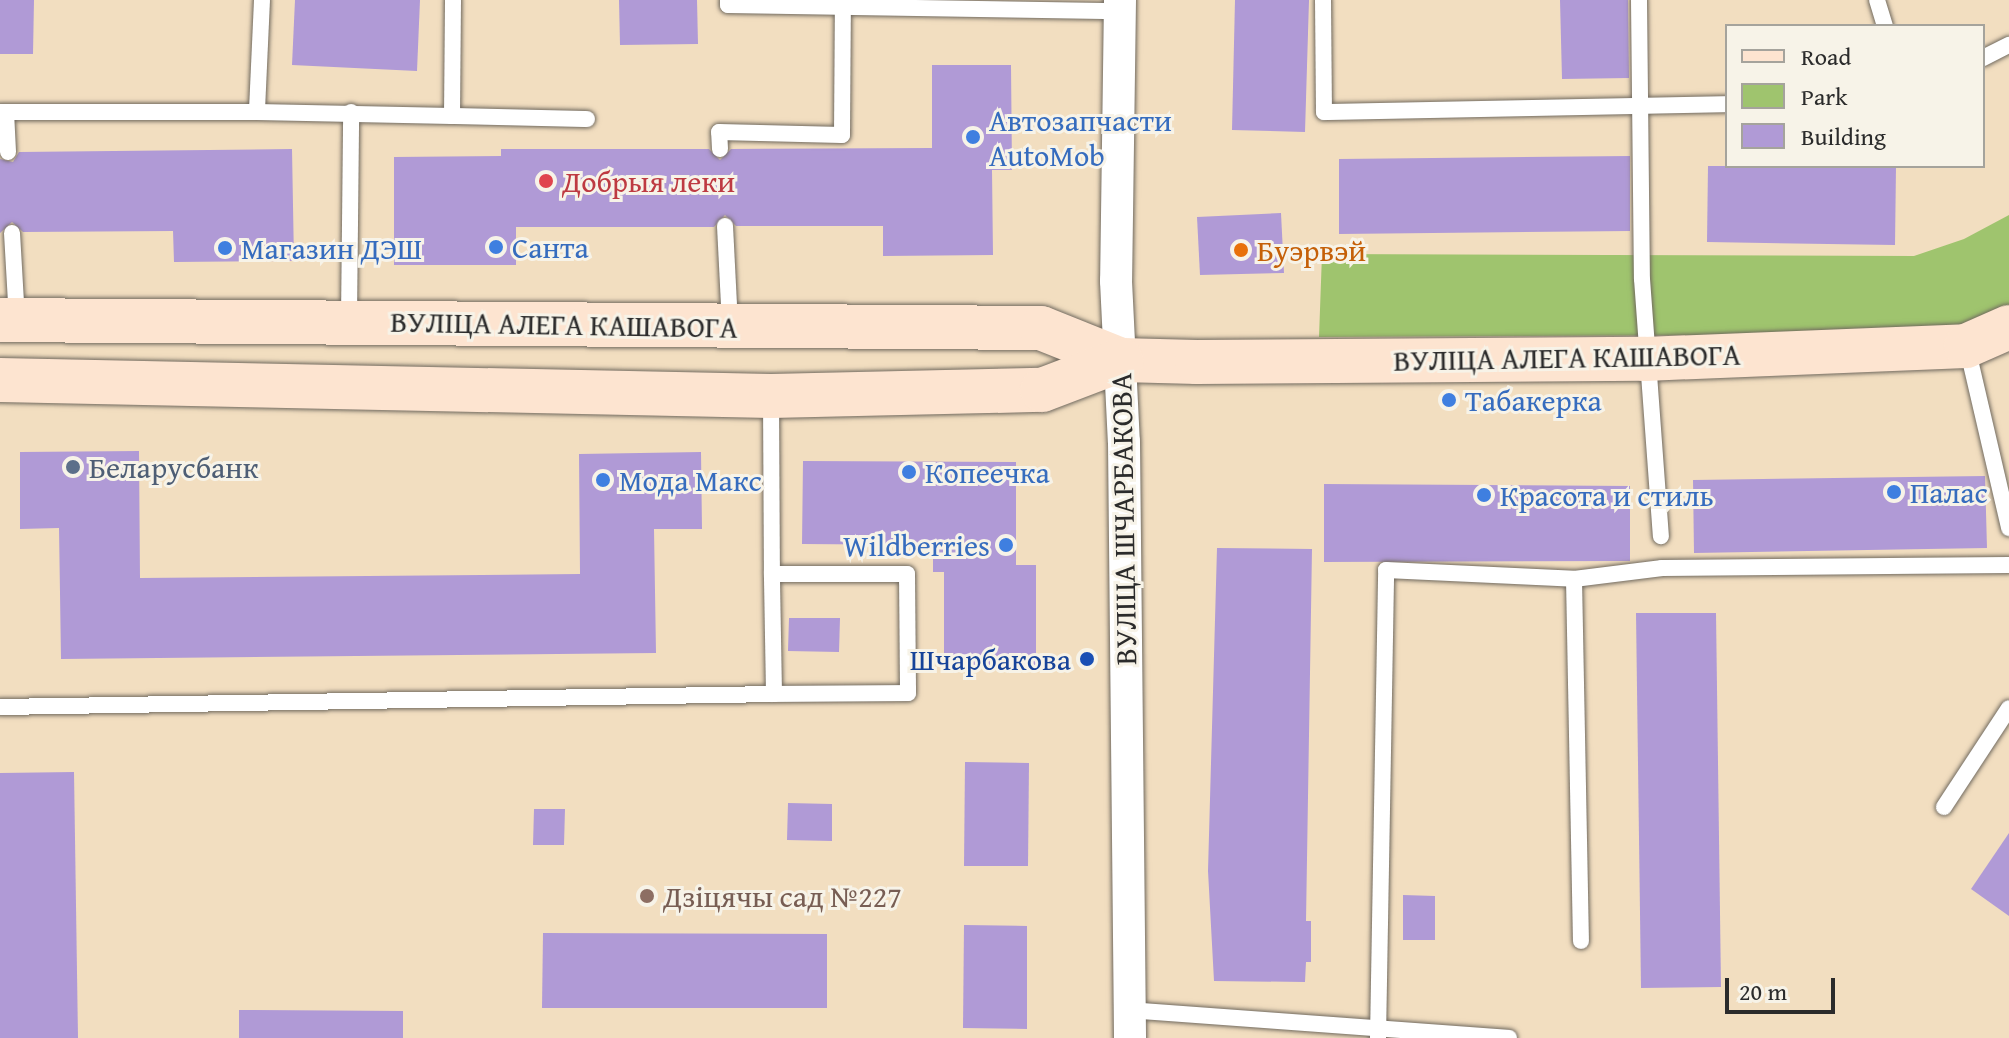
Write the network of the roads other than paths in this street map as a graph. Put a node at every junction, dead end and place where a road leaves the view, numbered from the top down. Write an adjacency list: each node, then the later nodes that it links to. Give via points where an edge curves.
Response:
1 (262, 0): 16 (lane)
2 (453, 0): 18 (lane)
3 (728, 0): 9 (lane, via 728,5)
4 (1323, 0): 14 (lane, via 1324,112)
5 (1639, 0): 14 (lane)
6 (1877, 0): 10 (lane)
7 (896, 4): 8 (lane); 9 (lane)
8 (1120, 5): 30 (street, ВУЛІЦА ШЧАРБАКОВА, via 1116,281)
9 (843, 7): 20 (lane, via 842,135 719,132)
10 (1884, 24)
11 (2009, 45): 12 (lane)
12 (1985, 57)
13 (1725, 104): 14 (lane)
14 (1642, 107): 29 (lane)
15 (3, 112): 16 (lane); 21 (lane)
16 (257, 112): 17 (lane)
17 (351, 112): 18 (lane); 24 (lane)
18 (452, 116): 19 (lane)
19 (587, 119)
20 (720, 149)
21 (8, 152)
22 (725, 226): 27 (lane)
23 (12, 233): 25 (lane)
24 (349, 319): 25 (main road, ВУЛІЦА АЛЕГА КАШАВОГА); 27 (main road, ВУЛІЦА АЛЕГА КАШАВОГА)
25 (8, 320)
26 (2009, 327): 28 (main road, ВУЛІЦА АЛЕГА КАШАВОГА)
27 (730, 328): 30 (main road, ВУЛІЦА АЛЕГА КАШАВОГА, via 1041,328)
28 (1966, 346): 29 (main road, ВУЛІЦА АЛЕГА КАШАВОГА); 33 (lane)
29 (1645, 359): 30 (main road, ВУЛІЦА АЛЕГА КАШАВОГА); 34 (lane)
30 (1121, 360): 32 (main road, ВУЛІЦА АЛЕГА КАШАВОГА, via 1042,390); 43 (street, ВУЛІЦА ШЧАРБАКОВА)
31 (0, 380): 32 (main road, ВУЛІЦА АЛЕГА КАШАВОГА)
32 (771, 396): 36 (lane)
33 (2009, 528)
34 (1661, 536)
35 (2009, 565): 37 (lane, via 1662,568)
36 (772, 574): 38 (lane); 38 (lane, via 907,574 908,693)
37 (1574, 579): 42 (lane); 44 (lane, via 1386,570)
38 (774, 694): 39 (lane)
39 (0, 707)
40 (2009, 708): 41 (lane)
41 (1944, 807)
42 (1581, 941)
43 (1130, 1024): 44 (lane)
44 (1378, 1033): 45 (lane)
45 (1458, 1036): 46 (lane)
46 (1509, 1038)

